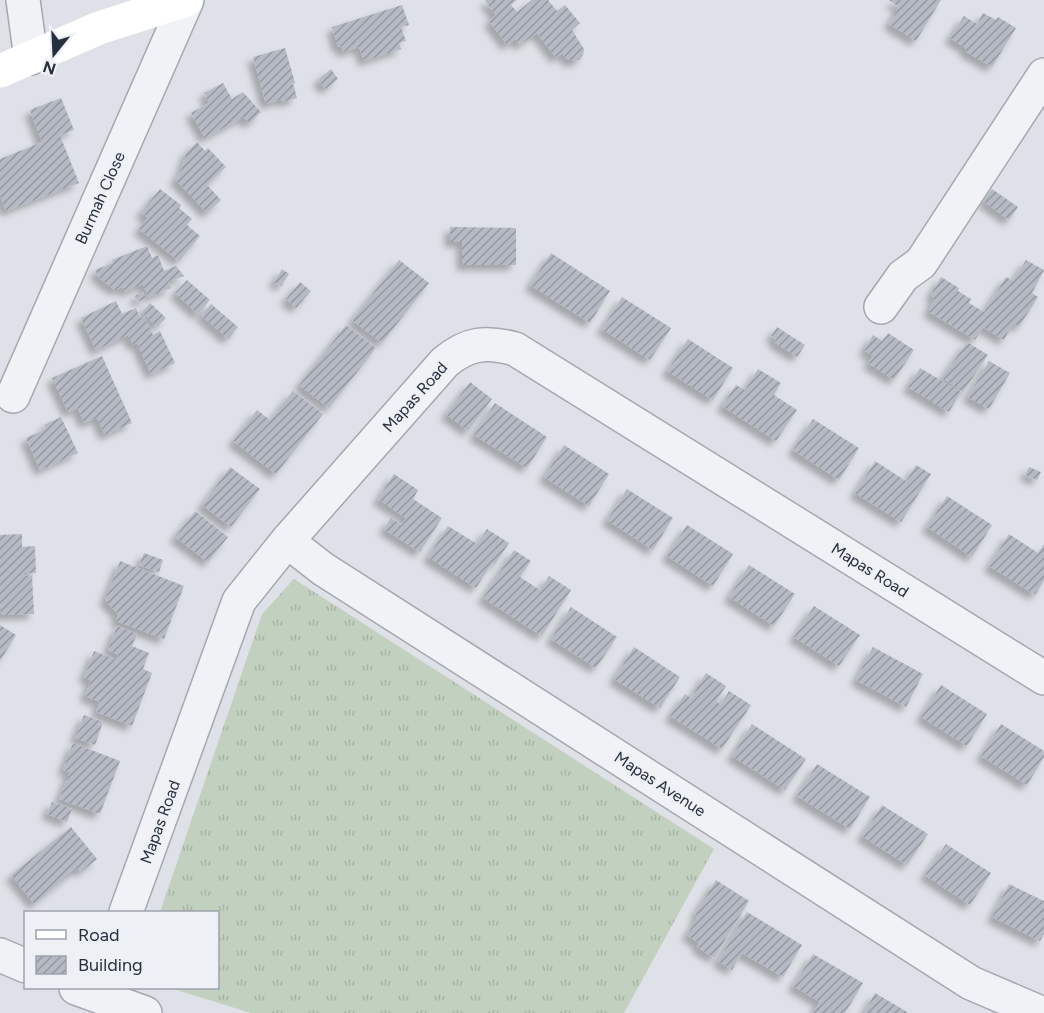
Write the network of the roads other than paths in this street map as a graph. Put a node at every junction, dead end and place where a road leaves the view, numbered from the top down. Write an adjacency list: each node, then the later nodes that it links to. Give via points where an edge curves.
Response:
1 (23, 0): 3 (street)
2 (187, 0): 3 (street, via 99,28); 7 (street, Burmah Close)
3 (31, 58): 4 (street)
4 (0, 71)
5 (1044, 75): 6 (street, via 921,263 903,276)
6 (881, 307)
7 (13, 396)
8 (287, 541): 9 (street, Mapas Road, via 445,362 471,346 500,345 515,349); 10 (street, Mapas Road, via 239,601); 15 (street, Mapas Avenue, via 323,569 971,983)
9 (1044, 678)
10 (126, 911)
11 (0, 956): 12 (street)
12 (24, 965)
13 (90, 990): 14 (street)
14 (145, 1013)
15 (1041, 1013)

